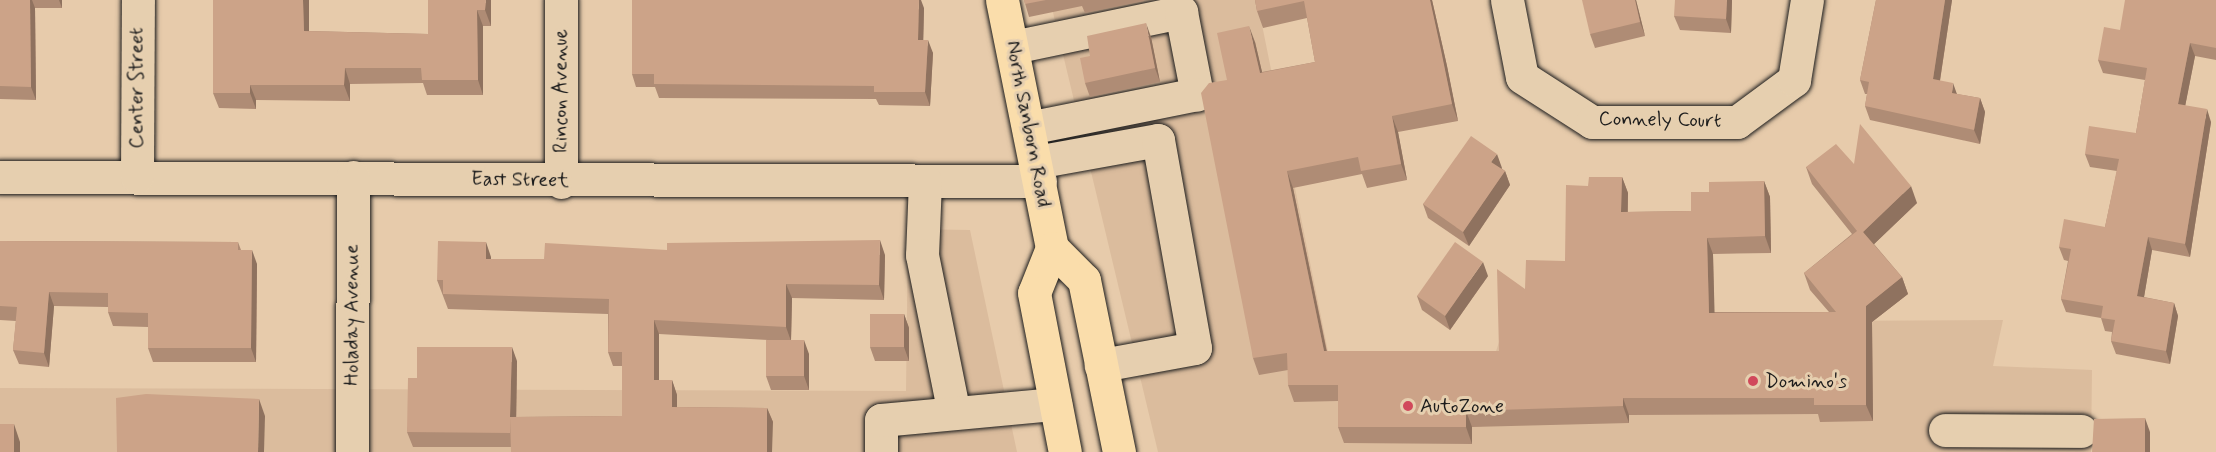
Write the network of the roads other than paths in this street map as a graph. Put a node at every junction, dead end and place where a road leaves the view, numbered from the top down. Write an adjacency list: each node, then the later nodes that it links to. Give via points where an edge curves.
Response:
1 (138, 0): 10 (street, Center Street)
2 (561, 0): 13 (street, Rincon Avenue)
3 (1002, 0): 6 (main road, North Sanborn Road)
4 (1507, 0): 5 (street, Connely Court, via 1522,77 1592,122 1737,122 1794,80)
5 (1807, 0)
6 (1012, 47): 7 (main road, North Sanborn Road); 7 (street, via 1181,12 1197,94)
7 (1029, 128): 8 (main road, North Sanborn Road)
8 (1038, 172): 12 (street, East Street); 14 (main road, North Sanborn Road); 15 (street, East Street, via 1158,140 1195,348)
9 (0, 177): 10 (street, East Street)
10 (137, 177): 11 (street, East Street)
11 (353, 177): 13 (street, East Street); 21 (street, Holaday Avenue)
12 (925, 181): 13 (street, East Street); 17 (street, via 922,255)
13 (561, 182)
14 (1052, 248): 15 (main road, via 1084,280); 16 (main road, via 1034,292)
15 (1101, 365): 24 (main road)
16 (1055, 404): 17 (street); 23 (main road)
17 (954, 413): 22 (street, via 880,420)
18 (1945, 430): 20 (street)
19 (2080, 431): 20 (street)
20 (1993, 441)
21 (352, 452)
22 (881, 452)
23 (1065, 452)
24 (1119, 452)

